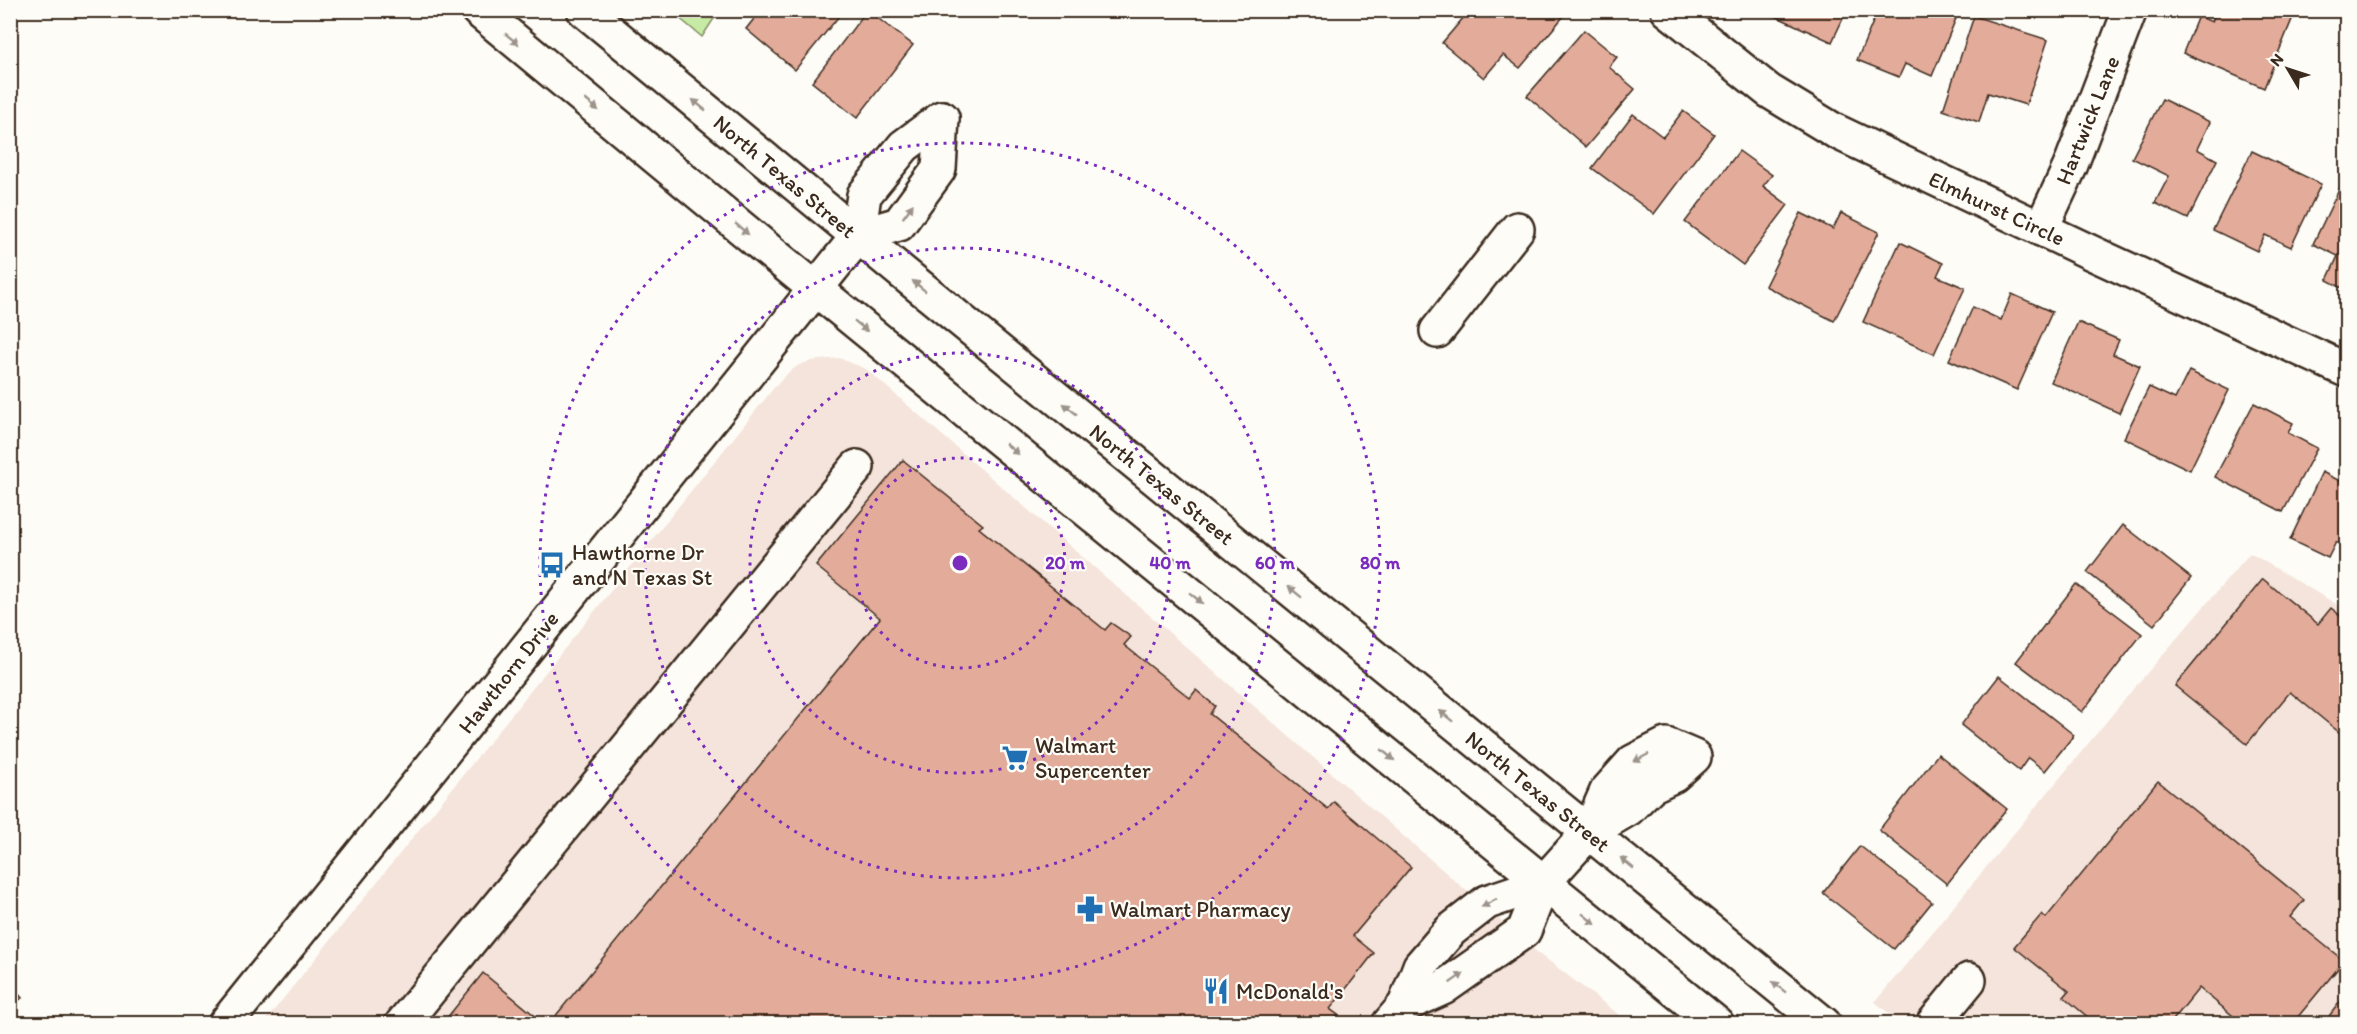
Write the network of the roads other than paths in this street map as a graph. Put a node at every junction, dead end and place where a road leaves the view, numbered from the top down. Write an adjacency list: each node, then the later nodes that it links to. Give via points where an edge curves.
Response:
1 (478, 10): 8 (main road, one-way to 8)
2 (584, 10): 7 (main road, North Texas Street, one-way to 2)
3 (2130, 10): 6 (main road, Hartwick Lane, via 2070,167)
4 (1674, 12): 6 (main road, Elmhurst Circle, via 1769,90 1835,131)
5 (1517, 229): 9 (main road)
6 (2041, 229): 10 (main road, Elmhurst Circle)
7 (858, 236): 8 (main road, Hawthorn Drive); 12 (main road, North Texas Street, one-way to 7)
8 (816, 289): 13 (main road, one-way to 13); 16 (main road, Hawthorn Drive)
9 (1437, 331)
10 (2346, 370)
11 (857, 467): 17 (main road)
12 (1590, 832): 13 (main road); 19 (main road, North Texas Street, one-way to 12)
13 (1543, 883): 15 (main road, one-way to 13, via 1443,988 1524,931); 15 (main road, one-way to 15, via 1487,902 1451,930 1420,966); 18 (main road, one-way to 18)
14 (1969, 980): 20 (main road)
15 (1397, 1014)
16 (225, 1023)
17 (402, 1023)
18 (1717, 1023)
19 (1824, 1023)
20 (1932, 1023)

